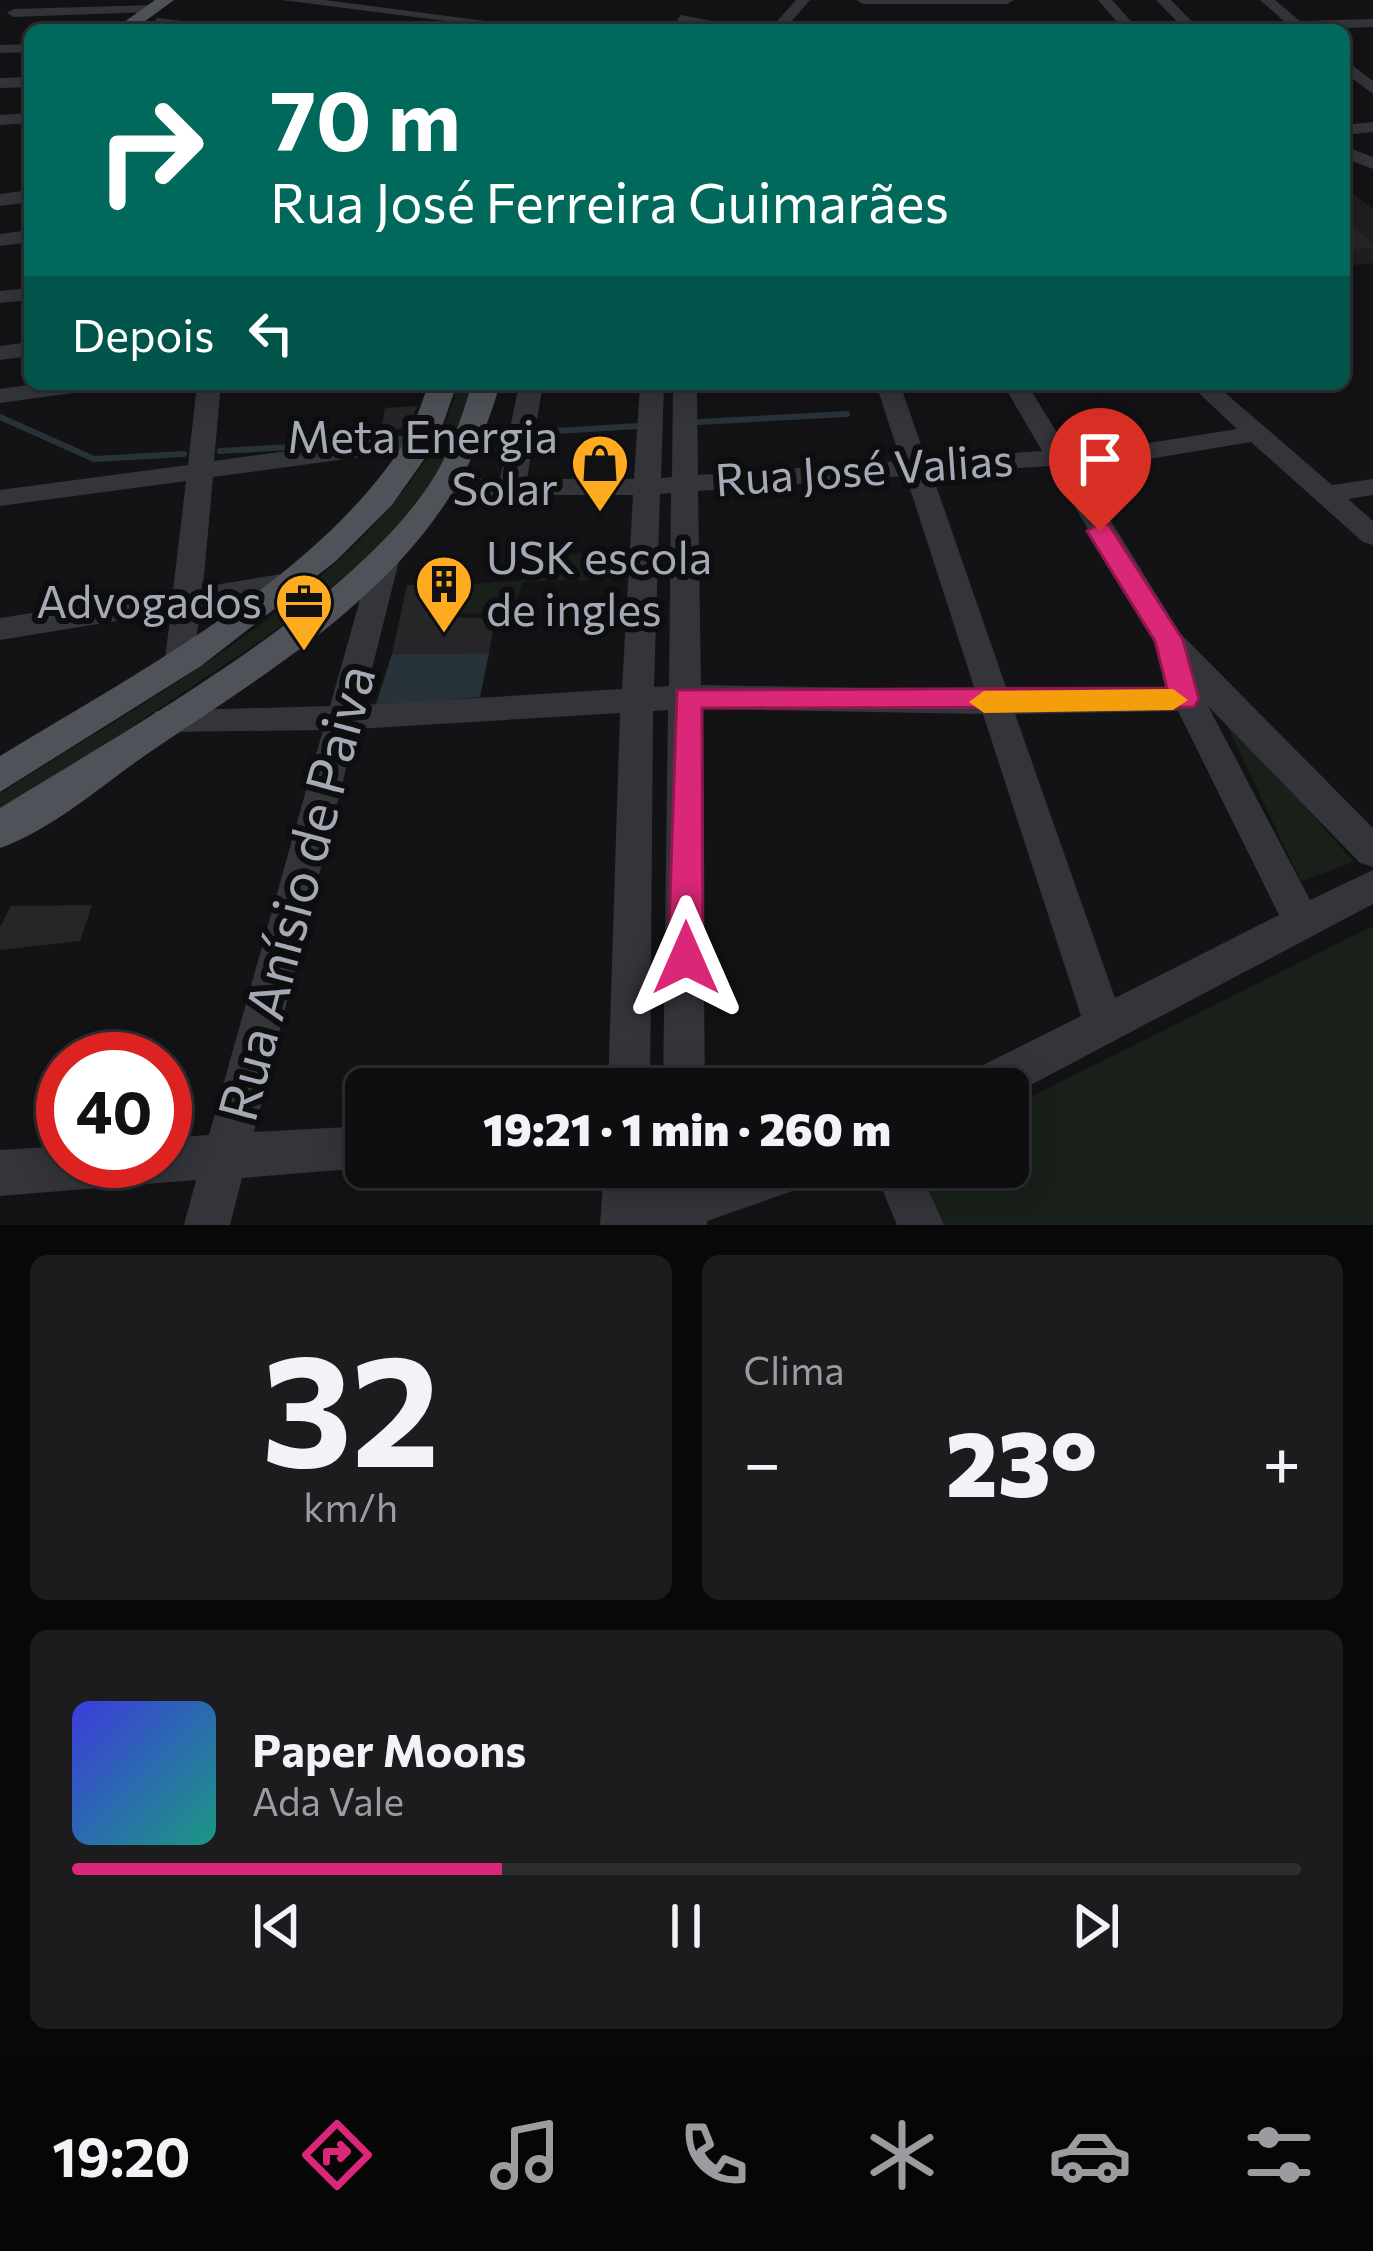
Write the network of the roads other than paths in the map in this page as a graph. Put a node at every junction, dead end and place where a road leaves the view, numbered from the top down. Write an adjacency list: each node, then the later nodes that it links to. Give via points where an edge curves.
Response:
1 (26, 0): 13 (street)
2 (191, 0): 14 (main road)
3 (289, 0): 15 (street)
4 (457, 0): 15 (street)
5 (802, 0): 20 (street)
6 (863, 0): 11 (street)
7 (1006, 0): 11 (street)
8 (1105, 0): 21 (street)
9 (1163, 0): 22 (street)
10 (1267, 0): 23 (street)
11 (896, 6)
12 (490, 10): 16 (street)
13 (14, 14): 14 (street); 24 (street)
14 (155, 15): 17 (street)
15 (430, 16): 16 (street); 18 (street)
16 (475, 21): 19 (street)
17 (196, 24)
18 (417, 24)
19 (501, 24)
20 (781, 24)
21 (1127, 24)
22 (1187, 24)
23 (1296, 24)
24 (0, 30)
25 (1350, 66): 26 (street)
26 (1373, 88)
27 (44, 390): 37 (street)
28 (208, 390): 42 (street)
29 (441, 390): 39 (main road)
30 (484, 390): 44 (main road)
31 (530, 390): 45 (street)
32 (652, 390): 46 (street)
33 (685, 390): 43 (street)
34 (890, 390): 41 (street)
35 (1019, 390): 40 (street)
36 (1207, 390): 38 (street)
37 (0, 396)
38 (1254, 434): 40 (street, Rua José Valias); 49 (street)
39 (420, 440): 42 (street); 53 (main road, via 361,520)
40 (1054, 457): 41 (street, Rua José Valias); 58 (street)
41 (916, 466): 43 (street, Rua José Valias); 64 (street)
42 (200, 471): 48 (street); 54 (street)
43 (689, 483): 46 (street, Rua José Valias); 56 (street)
44 (444, 487): 45 (street, Rua José Valias); 52 (main road)
45 (512, 487): 46 (street, Rua José Valias)
46 (648, 487): 57 (street)
47 (1373, 488): 49 (street)
48 (0, 498)
49 (1328, 499): 50 (street); 51 (street)
50 (1373, 499)
51 (1373, 536)
52 (385, 561): 65 (street, Rua Anísio de Paiva); 66 (main road, via 312,623)
53 (294, 582): 54 (street); 59 (main road)
54 (188, 596): 55 (street); 59 (street)
55 (0, 628)
56 (688, 635): 57 (street); 61 (street)
57 (640, 638): 63 (street)
58 (1169, 640): 60 (street); 62 (street)
59 (182, 658): 67 (main road)
60 (1221, 692): 62 (street); 69 (street)
61 (687, 698): 63 (street); 64 (street); 74 (street)
62 (1184, 699): 64 (street); 71 (street)
63 (637, 700): 65 (street); 73 (street)
64 (995, 702): 72 (street)
65 (344, 718): 66 (street); 77 (street, Rua Anísio de Paiva)
66 (167, 720): 68 (main road)
67 (0, 776)
68 (2, 831)
69 (1373, 853)
70 (1373, 886): 71 (street)
71 (1302, 922): 72 (street)
72 (1104, 1025): 75 (street)
73 (629, 1068)
74 (684, 1068)
75 (1021, 1068)
76 (345, 1149): 77 (street)
77 (227, 1155): 78 (street); 85 (street, Rua Anísio de Paiva)
78 (192, 1158)
79 (36, 1169): 80 (street)
80 (0, 1172)
81 (724, 1188): 83 (street)
82 (904, 1188): 86 (street)
83 (684, 1199): 84 (street)
84 (624, 1200)
85 (207, 1225)
86 (921, 1225)

